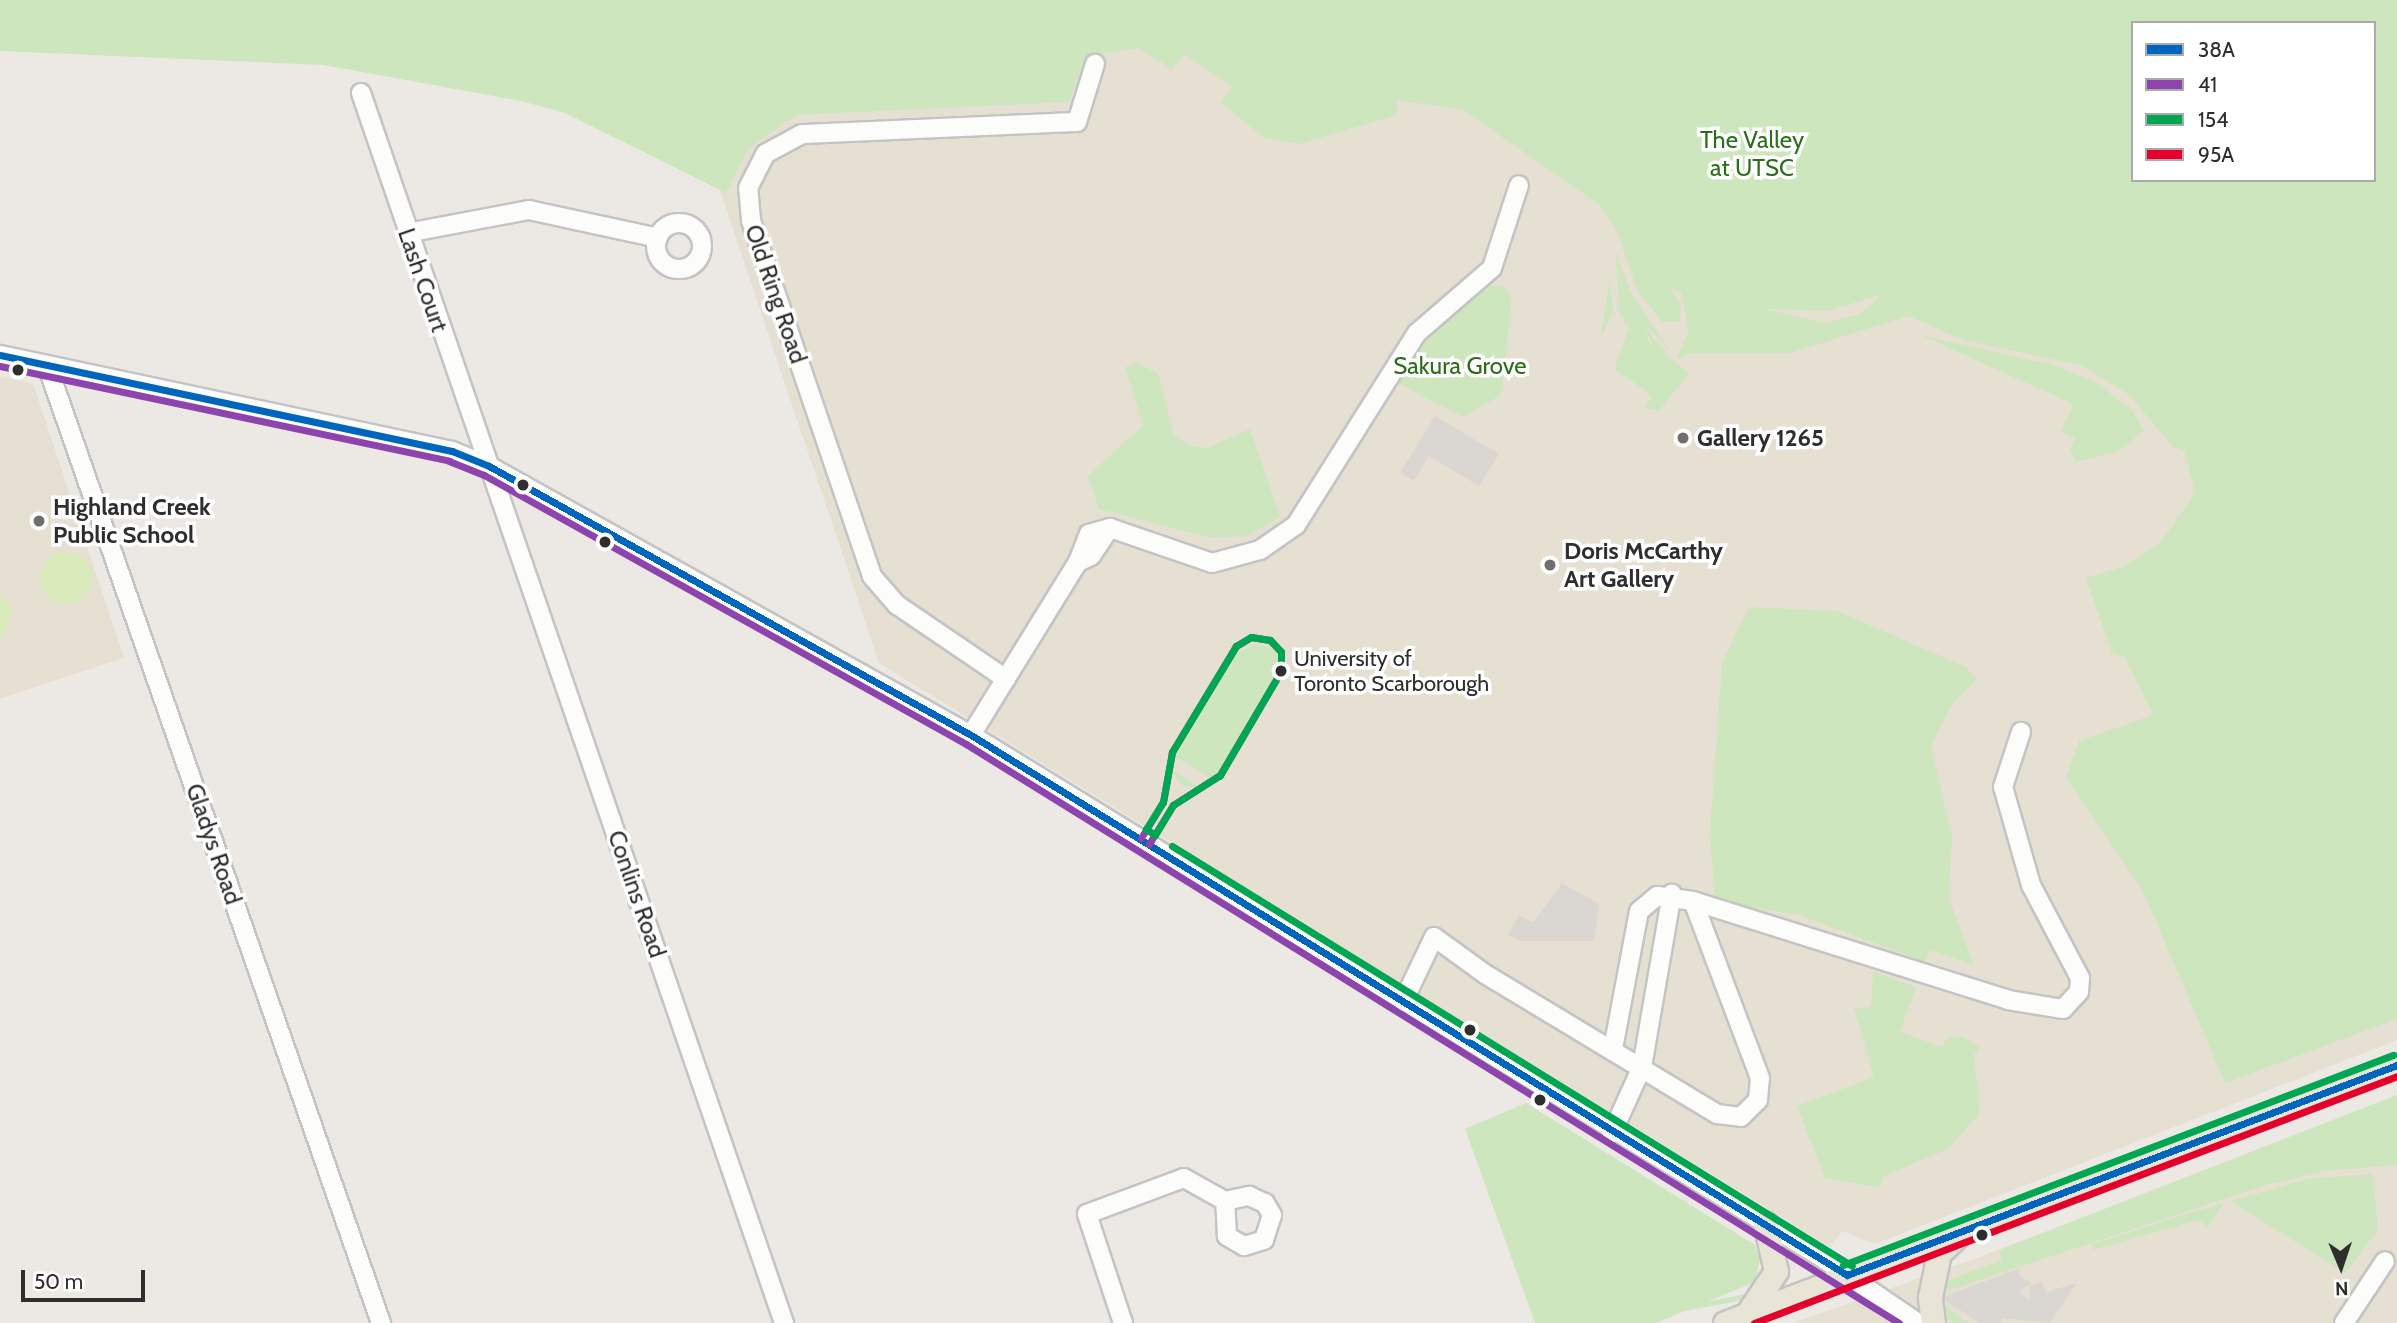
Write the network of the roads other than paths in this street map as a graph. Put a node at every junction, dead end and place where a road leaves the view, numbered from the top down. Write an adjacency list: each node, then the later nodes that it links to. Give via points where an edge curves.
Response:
1 (1096, 64): 9 (street, Old Ring Road, via 1077,122 799,134 765,153 747,195 872,576 897,605)
2 (361, 93): 4 (street, Lash Court)
3 (1519, 185): 9 (street, via 1492,268 1416,333 1284,536 1212,563 1110,528 1091,556 1078,556)
4 (407, 233): 5 (street, via 529,210); 8 (street, Lash Court)
5 (658, 238)
6 (0, 355): 7 (street)
7 (47, 365): 8 (street, via 452,451); 25 (street, Gladys Road)
8 (489, 466): 11 (street); 26 (street, Conlins Road)
9 (1006, 679): 11 (street)
10 (2021, 732): 13 (street, via 2003,787 2031,885 2080,978 2079,992 2063,1009 2008,1000)
11 (971, 735): 14 (street)
12 (1672, 894): 13 (street); 15 (street, via 1657,896 1639,911); 17 (street)
13 (1693, 901): 17 (street, via 1760,1078 1758,1100 1741,1117 1722,1117)
14 (1403, 1002): 15 (street, via 1434,937); 18 (street)
15 (1613, 1049): 17 (street)
16 (2397, 1065): 21 (main road)
17 (1642, 1068): 18 (street)
18 (1612, 1133): 20 (street)
19 (1225, 1200): 27 (street, via 1184,1178 1087,1214)
20 (1765, 1223): 23 (street); 24 (main road, via 1776,1272)
21 (1960, 1232): 23 (main road); 29 (main road, via 1939,1253 1930,1297)
22 (2385, 1261): 30 (street)
23 (1847, 1275): 24 (main road); 28 (street)
24 (1736, 1319)
25 (381, 1323)
26 (784, 1323)
27 (1123, 1323)
28 (1918, 1323)
29 (1933, 1323)
30 (2344, 1323)

